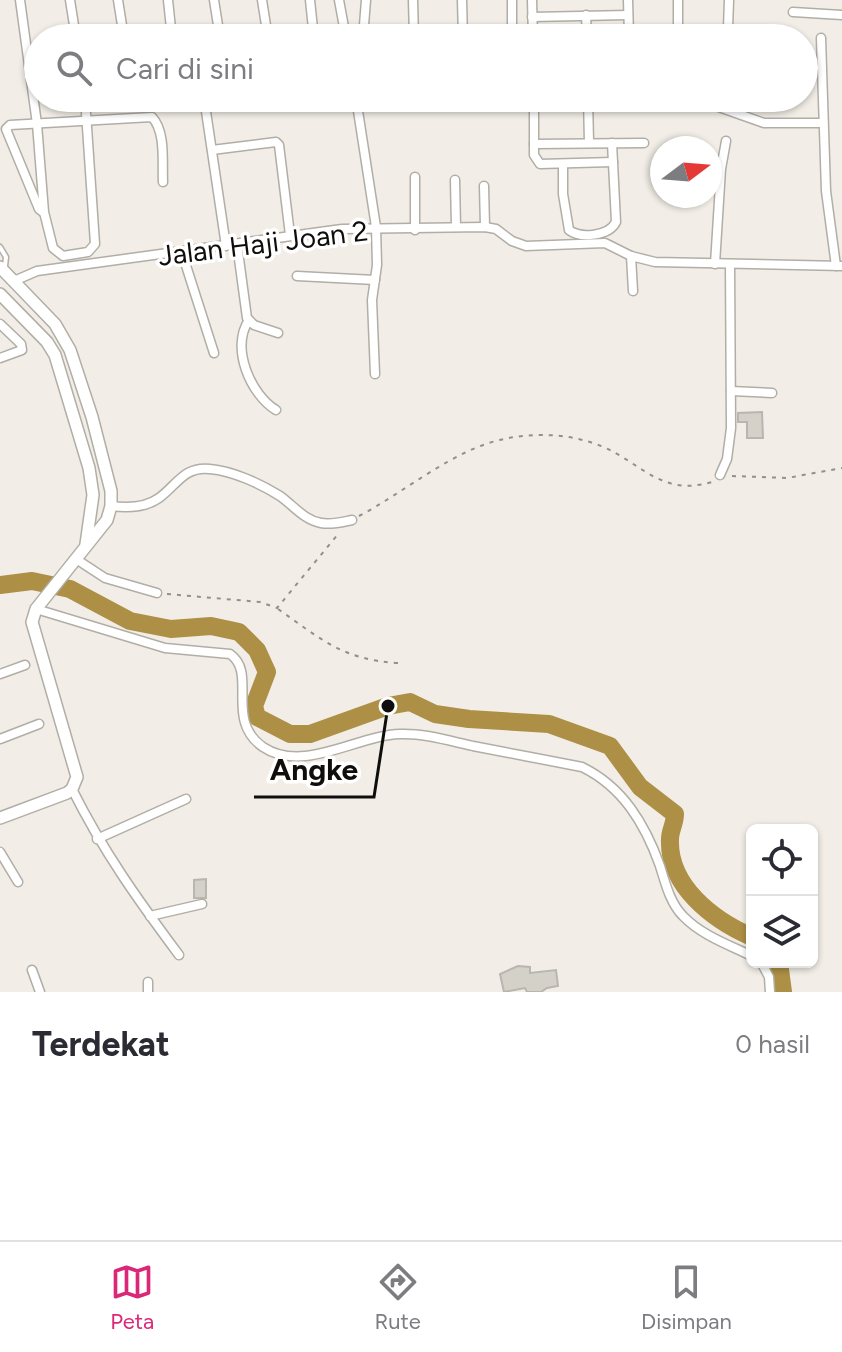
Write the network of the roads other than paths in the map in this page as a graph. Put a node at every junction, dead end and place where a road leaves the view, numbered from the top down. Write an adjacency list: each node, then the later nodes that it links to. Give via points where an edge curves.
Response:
1 (20, 0): 38 (street)
2 (70, 0): 22 (street)
3 (118, 0): 23 (street)
4 (168, 0): 24 (street)
5 (214, 0): 25 (street)
6 (262, 0): 26 (street)
7 (310, 0): 27 (street)
8 (339, 0): 28 (street)
9 (366, 0): 29 (street)
10 (413, 0): 30 (street)
11 (462, 0): 31 (street)
12 (512, 0): 32 (street)
13 (532, 0): 21 (street)
14 (628, 0): 19 (street)
15 (678, 0): 36 (street)
16 (729, 0): 37 (street)
17 (793, 12): 20 (street)
18 (586, 15): 19 (street); 21 (street); 34 (street)
19 (628, 15): 35 (street)
20 (842, 15)
21 (532, 17): 33 (street)
22 (74, 24)
23 (122, 24)
24 (171, 24)
25 (218, 24)
26 (266, 24)
27 (313, 24)
28 (343, 24)
29 (364, 24)
30 (414, 24)
31 (463, 24)
32 (512, 24)
33 (532, 24)
34 (586, 24)
35 (628, 24)
36 (678, 24)
37 (728, 24)
38 (24, 29)
39 (821, 38): 48 (street)
40 (35, 112): 49 (street)
41 (86, 112): 47 (street)
42 (206, 112): 55 (street)
43 (358, 112): 63 (street)
44 (534, 112): 54 (street)
45 (588, 112): 51 (street)
46 (730, 112): 48 (street, via 764,123)
47 (87, 120): 49 (street); 60 (street, via 156,119); 62 (street, via 93,249 63,256 56,252)
48 (822, 123): 75 (street, via 826,191)
49 (37, 124): 62 (street); 62 (street, via 7,127)
50 (726, 141): 73 (street)
51 (589, 143): 52 (street); 54 (street)
52 (612, 143): 53 (street); 56 (street)
53 (644, 143)
54 (534, 144): 57 (street, via 537,162)
55 (212, 150): 67 (street, via 279,145); 69 (street)
56 (613, 162): 57 (street); 57 (street, via 615,225 589,234 574,234 567,227)
57 (563, 164)
58 (415, 177): 66 (street)
59 (455, 180): 64 (street)
60 (163, 182)
61 (484, 186): 65 (street)
62 (44, 212)
63 (376, 227): 66 (street, Jalan Haji Joan 2); 67 (street, Jalan Haji Joan 2); 78 (street)
64 (456, 227): 65 (street, Jalan Haji Joan 2); 66 (street, Jalan Haji Joan 2)
65 (485, 227): 72 (street, Jalan Haji Joan 2, via 526,246 605,243)
66 (415, 230)
67 (290, 235): 68 (street, Jalan Haji Joan 2)
68 (237, 244): 69 (street, Jalan Haji Joan 2); 82 (street)
69 (226, 246): 71 (street, Jalan Haji Joan 2)
70 (0, 247): 76 (lane, via 6,257)
71 (182, 253): 79 (street, Jalan Haji Joan 2, via 37,271); 85 (street)
72 (631, 256): 73 (street, Jalan Haji Joan 2); 80 (street)
73 (715, 264): 74 (street, Jalan Haji Joan 2)
74 (730, 264): 75 (street, Jalan Haji Joan 2); 88 (street)
75 (839, 266)
76 (2, 272): 79 (main road)
77 (297, 276): 78 (street)
78 (375, 280): 87 (street)
79 (14, 281): 92 (main road, via 55,324 70,350)
80 (633, 291)
81 (0, 294): 94 (main road, via 55,355 89,468 93,495)
82 (249, 320): 84 (street); 90 (street, via 242,341 245,364 255,391)
83 (0, 324): 86 (street, via 22,350)
84 (278, 333)
85 (214, 353)
86 (0, 358)
87 (375, 374)
88 (731, 391): 89 (street); 91 (street, via 730,444)
89 (772, 393)
90 (276, 410)
91 (720, 475)
92 (111, 506): 93 (street, via 154,501 186,472 209,468 278,495 319,523); 94 (main road, via 107,520)
93 (352, 520)
94 (86, 544): 95 (main road)
95 (72, 563): 96 (street); 97 (main road)
96 (157, 593)
97 (36, 609): 102 (main road, via 36,638 75,764); 110 (street, via 165,648 230,654 240,667 244,723 258,743 279,753 306,755 400,734 582,767 624,798 643,827 683,916)
98 (25, 665): 99 (street)
99 (0, 674)
100 (39, 724): 101 (street)
101 (0, 739)
102 (72, 789): 104 (main road); 105 (street)
103 (186, 799): 105 (street)
104 (0, 818)
105 (97, 839): 109 (street)
106 (0, 852): 107 (street)
107 (18, 882)
108 (202, 904): 109 (street)
109 (150, 916): 111 (street)
110 (746, 953)
111 (179, 955)
112 (764, 968): 115 (street)
113 (32, 970): 114 (street)
114 (40, 992)
115 (770, 992)

